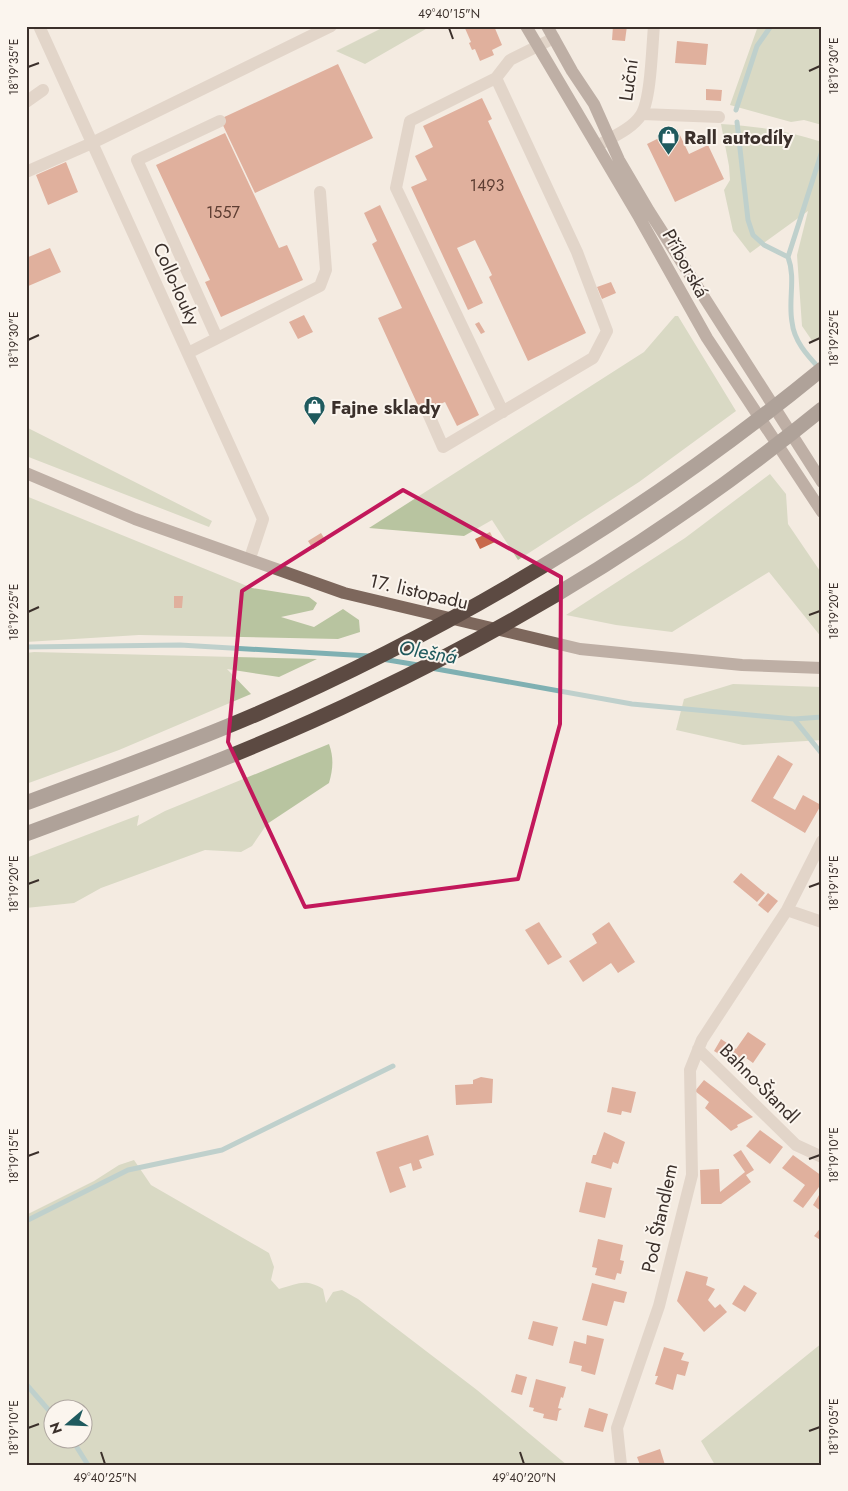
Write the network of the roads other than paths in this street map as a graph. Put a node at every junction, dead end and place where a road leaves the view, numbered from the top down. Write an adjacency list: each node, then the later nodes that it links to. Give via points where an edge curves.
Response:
1 (39, 26): 15 (street, Collo-louky)
2 (331, 26): 15 (street)
3 (526, 26): 7 (main road, Příborská)
4 (547, 26): 6 (main road, Příborská)
5 (654, 26): 11 (street, Luční, via 647,97)
6 (554, 38): 7 (street); 14 (main road, Příborská, via 594,104)
7 (537, 47): 8 (street, via 510,60); 16 (main road, Příborská)
8 (496, 78): 23 (street, via 577,252 607,331 593,358); 23 (street, via 410,121 396,188)
9 (43, 90): 10 (street)
10 (26, 102)
11 (642, 114): 12 (street); 14 (street, Luční)
12 (718, 117)
13 (220, 121): 19 (street, via 137,160)
14 (610, 139): 16 (street, Luční); 26 (main road, Příborská, via 649,211)
15 (92, 142): 17 (street); 20 (street, Collo-louky)
16 (597, 146): 27 (main road, Příborská, via 707,338)
17 (26, 172)
18 (320, 192): 19 (street, via 326,270 320,286)
19 (217, 338): 20 (street)
20 (188, 353): 28 (street, Collo-louky, via 264,519)
21 (822, 369): 30 (highway, via 714,453 586,540 434,628 260,712)
22 (822, 409): 31 (highway, via 732,478 603,566 480,638 308,723 229,757)
23 (503, 412): 24 (street, via 443,447)
24 (428, 413)
25 (26, 473): 28 (main road, 17. listopadu, via 135,519)
26 (822, 482)
27 (822, 512)
28 (250, 558): 29 (main road, 17. listopadu, via 344,593 580,649 742,665)
29 (822, 668)
30 (26, 803)
31 (26, 834)
32 (822, 841): 33 (street, Pod Štandlem)
33 (787, 910): 34 (street); 35 (street, Pod Štandlem)
34 (822, 922)
35 (698, 1049): 36 (street, Bahno-Štandl, via 796,1146); 37 (street, Pod Štandlem, via 690,1070 692,1175 658,1306 617,1428)
36 (822, 1157)
37 (622, 1465)

